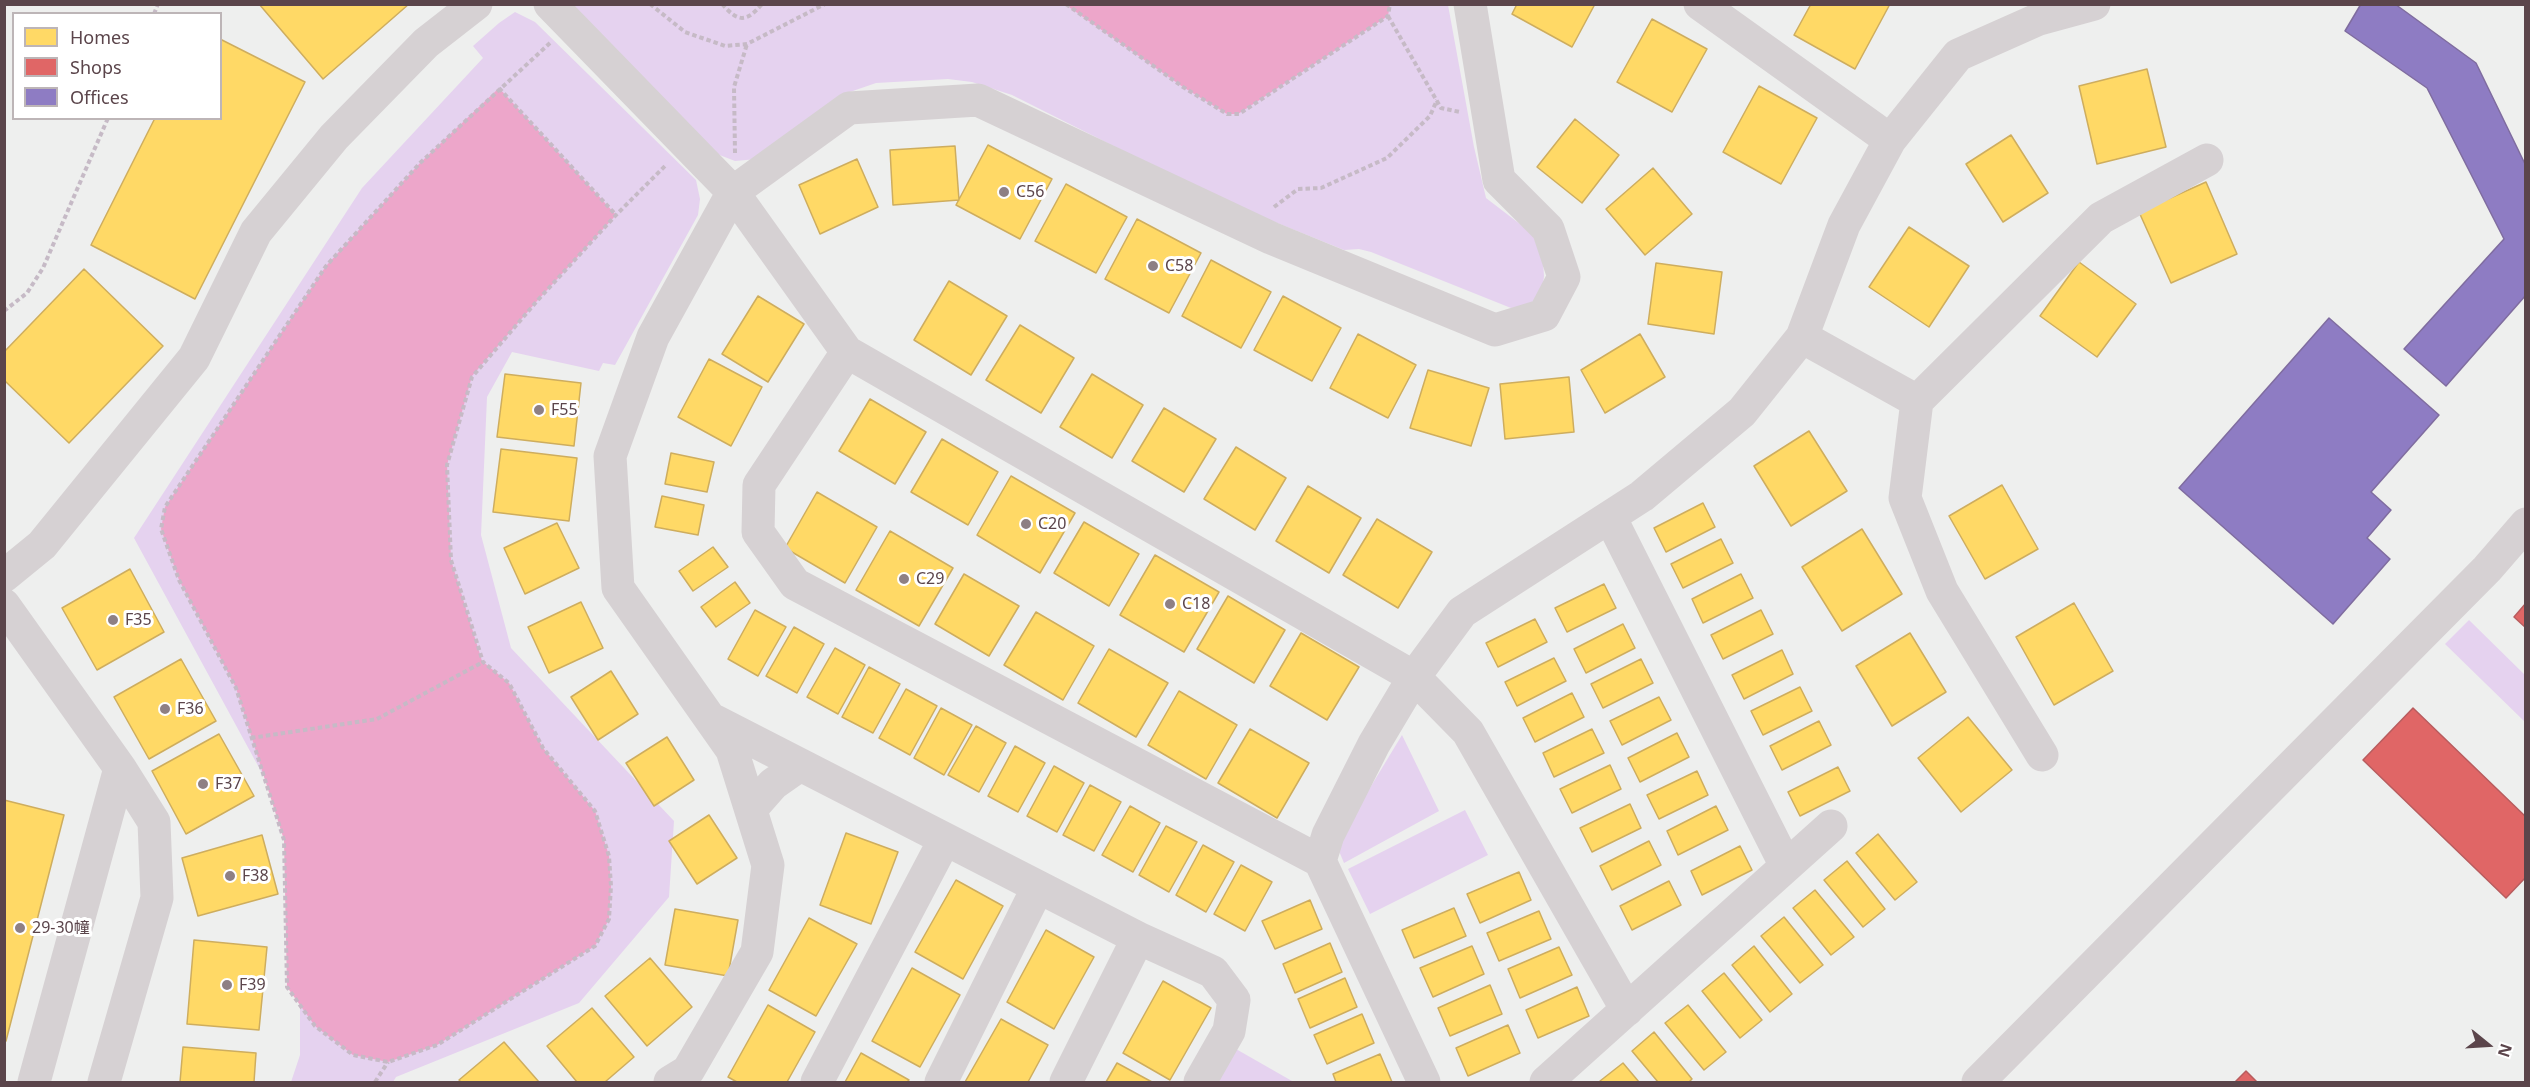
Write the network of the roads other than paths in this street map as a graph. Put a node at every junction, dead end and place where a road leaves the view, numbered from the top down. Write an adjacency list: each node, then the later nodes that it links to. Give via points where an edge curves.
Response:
1 (476, 4): 14 (street, via 426,43 334,137 256,232 194,358 42,545)
2 (1470, 4): 8 (street, via 1498,180 1548,229 1564,277 1544,315 1495,330 1255,231 978,100 849,108)
3 (1700, 4): 6 (street)
4 (2094, 4): 6 (street, via 2039,18 1958,55)
5 (560, 15): 8 (street)
6 (1890, 140): 9 (street, via 1844,225)
7 (2207, 160): 11 (street, via 2101,218)
8 (732, 191): 10 (street); 17 (street, via 653,337 610,456 618,588)
9 (1802, 337): 11 (street); 12 (street, via 1742,412 1642,496)
10 (847, 352): 16 (street); 24 (street, via 759,485 758,532 795,584)
11 (1917, 401): 18 (street, via 1905,498 1942,591)
12 (1610, 517): 16 (street, via 1462,612); 25 (street)
13 (2526, 524): 38 (street, via 2487,570)
14 (4, 576)
15 (4, 605): 20 (street)
16 (1414, 677): 24 (street, via 1374,744 1328,835); 28 (street, via 1467,732)
17 (711, 719): 19 (street); 21 (street, via 732,750)
18 (2042, 755)
19 (800, 765): 21 (street, via 773,784); 23 (street)
20 (120, 768): 30 (street); 31 (street, via 154,822 157,898)
21 (751, 809): 29 (street, via 768,865 757,952)
22 (1831, 826): 25 (street)
23 (945, 839): 26 (street); 32 (street)
24 (1320, 861): 36 (street)
25 (1786, 866): 28 (street)
26 (1038, 886): 27 (street); 33 (street)
27 (1138, 938): 34 (street); 35 (street, via 1213,972 1234,1000 1228,1031)
28 (1627, 1010): 37 (street)
29 (689, 1079)
30 (34, 1083)
31 (104, 1083)
32 (817, 1083)
33 (941, 1083)
34 (1066, 1083)
35 (1200, 1083)
36 (1424, 1083)
37 (1546, 1083)
38 (1977, 1083)

